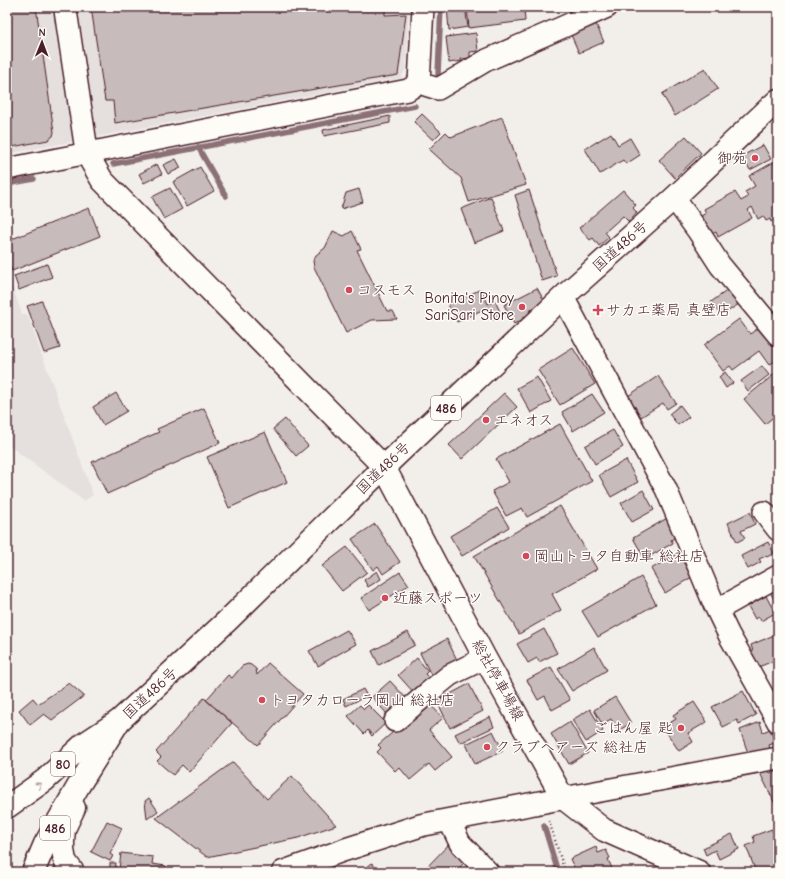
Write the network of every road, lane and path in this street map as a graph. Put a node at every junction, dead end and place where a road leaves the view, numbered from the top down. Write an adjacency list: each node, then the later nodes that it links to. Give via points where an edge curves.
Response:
1 (65, 7): 6 (main road)
2 (423, 7): 4 (street)
3 (607, 7): 4 (street, via 487,60 438,89)
4 (419, 83): 6 (street, via 408,90)
5 (778, 100): 8 (main road, 国道486号 / 486)
6 (87, 154): 7 (street); 11 (main road, 総社停車場線, via 102,180)
7 (7, 169)
8 (674, 198): 9 (main road, 国道486号 / 486); 10 (street, via 720,265)
9 (563, 297): 11 (main road, 国道486号 / 486); 15 (street, via 666,488)
10 (778, 335)
11 (384, 466): 16 (main road, 総社停車場線); 18 (main road, 国道486号 / 486, via 228,620)
12 (764, 512): 13 (street)
13 (778, 530)
14 (778, 576): 15 (street)
15 (716, 610): 17 (street, via 729,635)
16 (485, 658): 19 (street, via 450,675); 23 (main road, 総社停車場線)
17 (771, 694): 20 (street)
18 (119, 721): 22 (main road, 国道486号 / 486); 24 (main road, 80, one-way to 18, via 45,780 84,744)
19 (396, 721)
20 (778, 722)
21 (778, 758): 23 (street)
22 (79, 785): 28 (main road, 国道486号 / 486, via 45,844); 29 (main road, via 76,804 64,829 62,840 66,861)
23 (562, 798): 26 (main road); 32 (main road, 総社停車場線, via 604,830)
24 (7, 807)
25 (549, 818): 31 (path)
26 (449, 820): 27 (street, via 460,842); 30 (main road, via 422,825)
27 (484, 870)
28 (33, 872)
29 (73, 872)
30 (284, 872)
31 (565, 872)
32 (699, 872)

